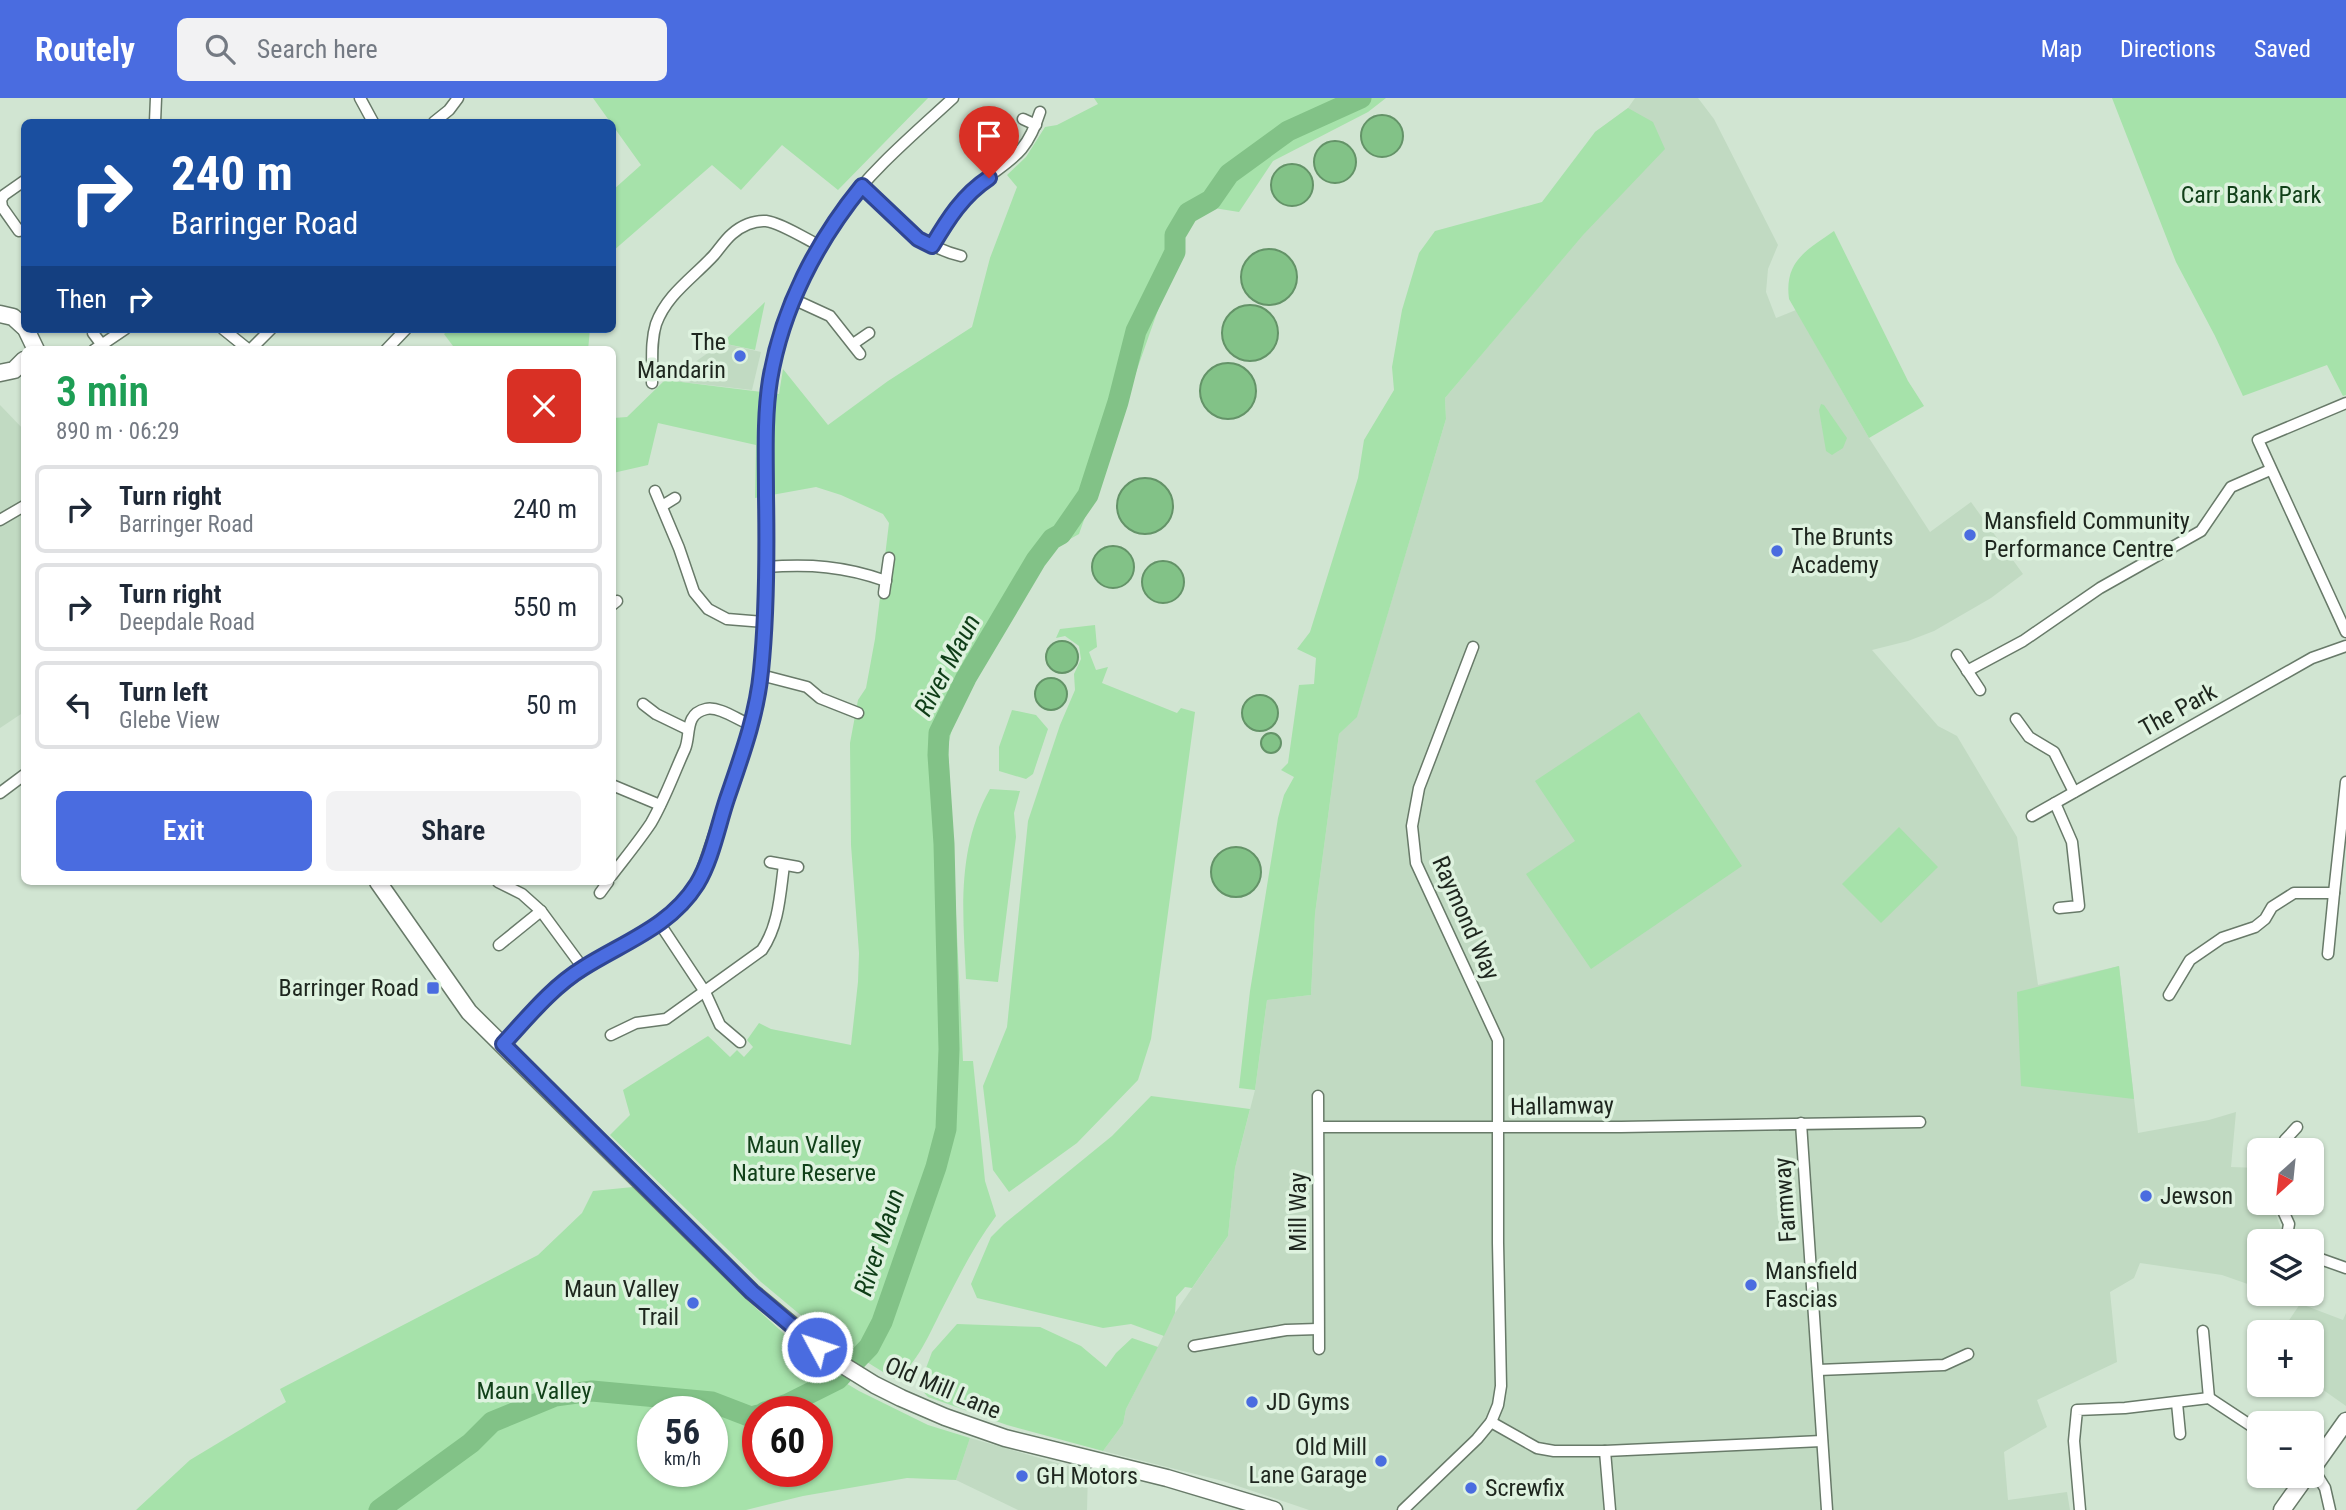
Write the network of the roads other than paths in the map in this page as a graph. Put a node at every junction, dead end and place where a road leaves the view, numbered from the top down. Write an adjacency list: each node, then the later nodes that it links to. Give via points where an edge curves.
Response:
1 (156, 98): 6 (street)
2 (360, 98): 7 (street)
3 (458, 98): 8 (street)
4 (953, 98): 12 (street)
5 (1040, 112): 10 (street)
6 (155, 119)
7 (371, 119)
8 (438, 119)
9 (1023, 119): 10 (street)
10 (1036, 125): 15 (street, via 1029,142 1005,167 972,189)
11 (21, 183): 13 (street, via 1,200)
12 (862, 186): 14 (street); 15 (street, via 918,239)
13 (19, 231)
14 (820, 246): 17 (street); 32 (street, via 769,221 744,226 730,235 663,307 655,326)
15 (932, 246): 16 (street)
16 (961, 256)
17 (793, 299): 25 (street, via 830,316); 45 (street, via 769,391)
18 (8, 314): 19 (main road)
19 (21, 328)
20 (119, 333): 26 (street)
21 (228, 333): 27 (street)
22 (267, 333): 28 (street)
23 (402, 333): 29 (street)
24 (869, 333): 25 (street)
25 (853, 344): 30 (street)
26 (100, 346)
27 (245, 346)
28 (254, 346)
29 (390, 346)
30 (860, 354)
31 (21, 363): 34 (main road)
32 (653, 371): 33 (street); 36 (street)
33 (664, 372)
34 (3, 373): 35 (main road)
35 (21, 377)
36 (652, 383)
37 (2346, 403): 38 (street, via 2258,440)
38 (2270, 470): 49 (street); 53 (street, via 2231,487 2201,531)
39 (656, 491): 41 (street)
40 (675, 498): 41 (street)
41 (662, 506): 48 (street, via 694,592 708,609 727,619)
42 (21, 508): 43 (street)
43 (0, 520)
44 (889, 558): 46 (street)
45 (766, 567): 46 (street, via 801,564 857,570); 48 (street)
46 (886, 581): 47 (street)
47 (884, 593)
48 (765, 622): 54 (street)
49 (2346, 632)
50 (2346, 646): 64 (street, The Park, via 2312,658)
51 (1473, 647): 93 (street, Raymond Way, via 1419,788 1412,826 1416,863 1497,1040)
52 (1957, 655): 53 (street)
53 (1967, 671): 55 (street)
54 (761, 675): 57 (street, via 807,687 820,698); 59 (street)
55 (1980, 690)
56 (643, 705): 60 (street)
57 (858, 713)
58 (2016, 719): 64 (street, via 2029,737 2054,752)
59 (751, 725): 60 (street, via 715,709 704,709); 80 (street, via 698,882)
60 (687, 729): 67 (street, via 687,744)
61 (21, 777): 65 (street)
62 (2346, 782): 77 (street)
63 (616, 787): 67 (street)
64 (2074, 792): 66 (street, The Park)
65 (0, 793)
66 (2055, 803): 68 (street, The Park); 78 (street, via 2072,842 2080,906)
67 (660, 805): 72 (street)
68 (2032, 816)
69 (770, 862): 70 (street)
70 (784, 865): 71 (street); 84 (street, via 772,935 762,950)
71 (798, 867)
72 (616, 870)
73 (380, 885): 88 (main road, Old Mill Lane, via 469,1012)
74 (504, 885): 79 (street)
75 (606, 885): 76 (street)
76 (600, 892)
77 (2333, 893): 82 (street); 85 (street, via 2294,893 2272,907 2255,927 2222,938 2190,960)
78 (2059, 908)
79 (541, 911): 81 (street); 83 (street)
80 (660, 924): 83 (street); 84 (street)
81 (499, 945)
82 (2328, 954)
83 (583, 968): 88 (street, via 540,1004)
84 (705, 992): 86 (street, via 666,1019 636,1023); 87 (street, via 720,1025)
85 (2169, 995)
86 (611, 1035)
87 (740, 1042)
88 (503, 1044): 115 (main road, Old Mill Lane, via 752,1292 861,1377 945,1417 1005,1438)
89 (1318, 1096): 92 (street, Mill Way)
90 (1920, 1122): 91 (street, Hallamway)
91 (1801, 1123): 93 (street, Hallamway); 103 (street, Farmway)
92 (1320, 1127): 93 (street); 98 (street, Mill Way)
93 (1499, 1127): 107 (street, Hallamway, via 1501,1386)
94 (2297, 1127): 95 (street)
95 (2287, 1138)
96 (2324, 1260): 97 (street)
97 (2346, 1268)
98 (1318, 1329): 100 (street); 101 (street, Mill Way)
99 (2203, 1331): 104 (street)
100 (1194, 1346)
101 (1319, 1349)
102 (1968, 1354): 103 (street, via 1944,1365)
103 (1818, 1370): 110 (street, Farmway)
104 (2209, 1398): 105 (street); 108 (street)
105 (2177, 1403): 109 (street); 119 (street, via 2077,1410 2074,1441)
106 (2346, 1421): 112 (main road)
107 (1491, 1422): 111 (street, via 1537,1448); 116 (street, Hallamway)
108 (2247, 1424)
109 (2180, 1434)
110 (1822, 1441): 111 (street); 118 (street, Farmway)
111 (1605, 1451): 117 (street)
112 (2324, 1452)
113 (2324, 1487): 121 (street)
114 (2298, 1488): 120 (main road)
115 (1274, 1510)
116 (1403, 1510)
117 (1610, 1510)
118 (1827, 1510)
119 (2080, 1510)
120 (2282, 1510)
121 (2330, 1510)

